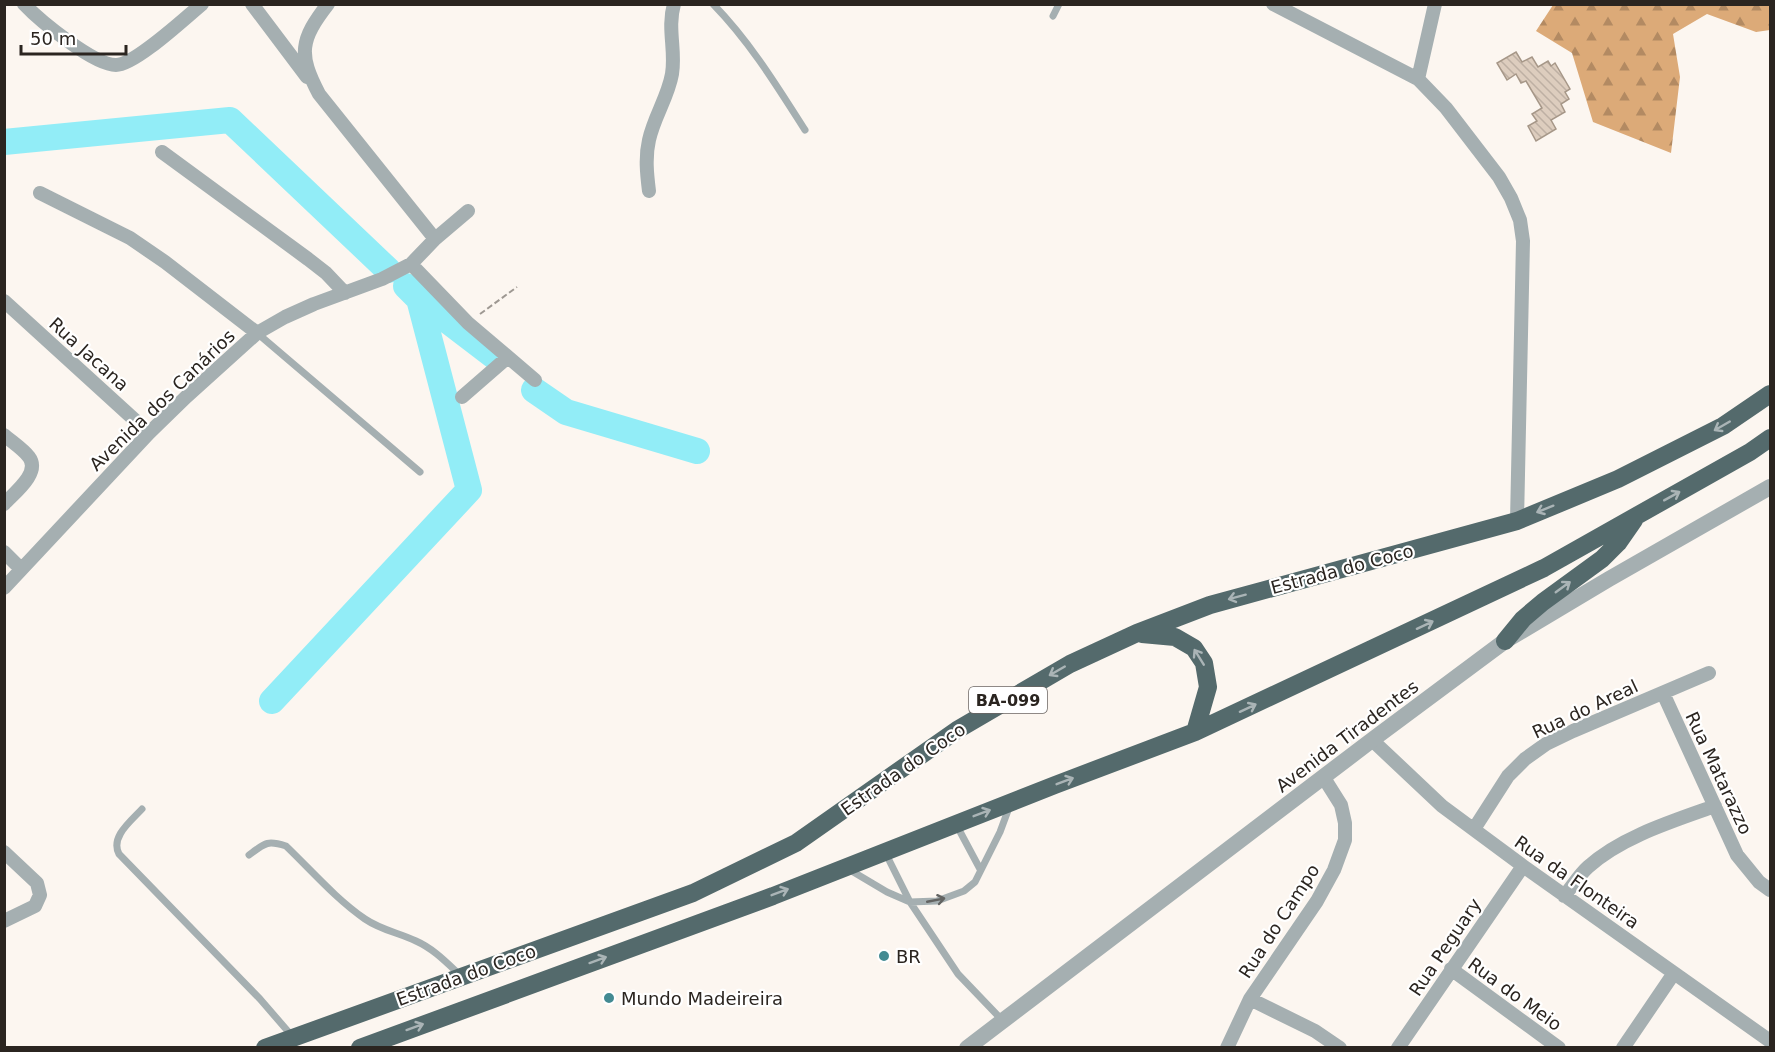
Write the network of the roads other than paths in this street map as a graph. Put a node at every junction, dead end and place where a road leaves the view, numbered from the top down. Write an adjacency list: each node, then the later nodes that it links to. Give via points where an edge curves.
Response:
1 (202, 4): 9 (street, via 136,58 117,66 84,52)
2 (252, 4): 12 (street)
3 (328, 4): 12 (street, via 306,38 304,53 307,72)
4 (674, 4): 15 (street, via 670,33 673,72 649,140)
5 (713, 4): 13 (lane, via 773,79)
6 (1059, 4): 10 (lane)
7 (1274, 4): 11 (street)
8 (1436, 4): 11 (street)
9 (30, 6)
10 (1053, 16)
11 (1418, 79): 34 (street, via 1473,141 1499,177 1520,220 1523,241)
12 (319, 94): 18 (street)
13 (805, 130)
14 (162, 152): 20 (street, via 308,259)
15 (649, 191)
16 (40, 192): 22 (street, via 130,238)
17 (468, 211): 18 (street, Avenida dos Canários)
18 (435, 239): 19 (street, Avenida dos Canários)
19 (411, 264): 20 (street, Avenida dos Canários); 23 (street, via 468,323)
20 (345, 293): 22 (street, Avenida dos Canários)
21 (4, 301): 27 (street, Rua Jacana)
22 (257, 333): 27 (street, Avenida dos Canários); 30 (lane)
23 (508, 357): 24 (street); 26 (street)
24 (535, 380)
25 (1770, 394): 34 (highway, Estrada do Coco / BA-099, one-way to 34, via 1722,426 1639,468)
26 (462, 397)
27 (149, 433): 36 (street, Avenida dos Canários)
28 (4, 435): 32 (street, via 30,458 32,466 28,477)
29 (1770, 438): 33 (highway, Estrada do Coco, one-way to 29)
30 (420, 472)
31 (1770, 487): 39 (street, Avenida Tiradentes)
32 (4, 504)
33 (1638, 515): 39 (highway, one-way to 33, via 1536,608 1602,559); 42 (highway, Estrada do Coco, one-way to 33, via 1544,568)
34 (1517, 521): 38 (highway, Estrada do Coco / BA-099, one-way to 38, via 1210,605)
35 (4, 552): 36 (street)
36 (21, 569): 37 (street, Avenida dos Canários)
37 (4, 588)
38 (1137, 633): 42 (highway, one-way to 38, via 1208,687 1204,663 1194,648 1175,637); 62 (highway, Estrada do Coco / BA-099, one-way to 62, via 1070,663 957,730 796,843 693,893)
39 (1505, 641): 43 (street, Avenida Tiradentes)
40 (1708, 673): 41 (street, Rua do Areal)
41 (1663, 693): 46 (street, Rua Matarazzo); 49 (street, Rua do Areal, via 1539,749 1508,776)
42 (1195, 732): 45 (highway, Estrada do Coco, one-way to 42)
43 (1372, 740): 44 (street, Avenida Tiradentes); 49 (street, Rua da Flonteira, via 1442,806)
44 (1324, 778): 63 (street, Rua do Campo, via 1341,805 1345,840 1317,902); 64 (street, Avenida Tiradentes)
45 (1011, 802): 48 (highway, Estrada do Coco, one-way to 45); 55 (lane)
46 (1714, 806): 56 (street, Rua Matarazzo, via 1737,855); 57 (street, via 1659,826 1604,854 1586,868)
47 (142, 809): 65 (lane, via 119,835 119,854)
48 (956, 824): 51 (highway, Estrada do Coco); 55 (lane)
49 (1474, 829): 53 (street, Rua da Flonteira)
50 (4, 852): 59 (street, via 38,883 40,895 35,906)
51 (885, 852): 54 (highway, Estrada do Coco); 58 (lane)
52 (249, 855): 62 (lane, via 265,843 286,846 358,915 433,950)
53 (1523, 866): 57 (street, Rua da Flonteira); 60 (street, Rua Peguary)
54 (845, 867): 58 (lane); 68 (highway, Estrada do Coco, one-way to 54)
55 (980, 869): 58 (lane, one-way to 55, via 937,901 964,891 975,882)
56 (1770, 890)
57 (1564, 896): 61 (street, Rua da Flonteira)
58 (910, 902): 64 (lane, via 958,974)
59 (4, 921)
60 (1451, 969): 72 (street, Rua Peguary); 73 (street, Rua do Meio)
61 (1674, 973): 66 (street, Rua da Flonteira); 74 (street)
62 (461, 976): 65 (highway, Estrada do Coco / BA-099)
63 (1250, 999): 70 (street, Rua do Campo); 71 (street)
64 (1002, 1020): 69 (street, Avenida Tiradentes)
65 (293, 1038): 67 (highway, Estrada do Coco / BA-099)
66 (1770, 1041)
67 (265, 1047)
68 (360, 1047)
69 (967, 1047)
70 (1227, 1047)
71 (1340, 1047)
72 (1398, 1047)
73 (1559, 1047)
74 (1623, 1047)

